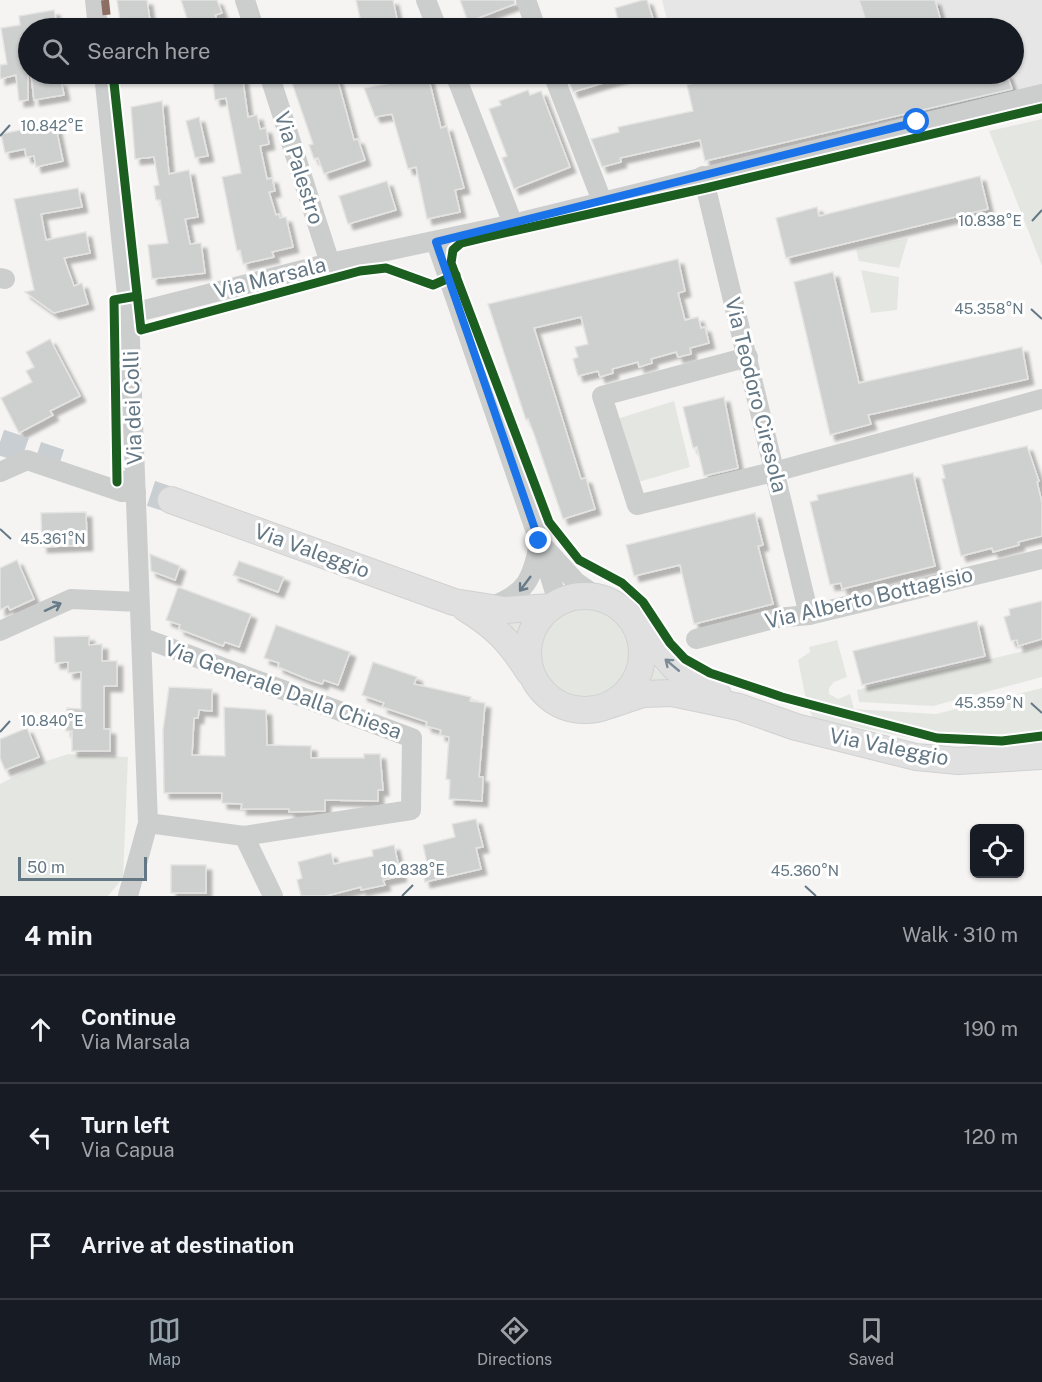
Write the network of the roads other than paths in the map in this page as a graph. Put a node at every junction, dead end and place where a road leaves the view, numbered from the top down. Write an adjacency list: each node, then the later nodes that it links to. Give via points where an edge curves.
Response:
1 (95, 0): 5 (street)
2 (245, 0): 6 (street)
3 (426, 0): 7 (street)
4 (526, 0): 8 (street)
5 (97, 18)
6 (251, 18)
7 (433, 18)
8 (532, 18)
9 (105, 84): 19 (street, Via dei Colli)
10 (272, 84): 18 (street, Via Palestro)
11 (459, 84): 16 (street)
12 (557, 84): 15 (street)
13 (1042, 94): 14 (street, Via Marsala)
14 (704, 176): 15 (street, Via Marsala); 20 (street, Via Teodoro Ciresola)
15 (602, 201): 16 (street, Via Marsala)
16 (513, 224): 17 (street, Via Marsala)
17 (436, 242): 18 (street, Via Marsala); 26 (street)
18 (330, 263): 19 (street, Via Marsala)
19 (129, 314): 24 (street, Via dei Colli)
20 (748, 357): 22 (street, Via Teodoro Ciresola); 22 (street, via 602,396 637,505)
21 (1042, 399): 22 (street)
22 (775, 471): 34 (street, Via Teodoro Ciresola)
23 (0, 472): 24 (street, Via dei Colli, via 27,460 122,492)
24 (136, 492): 29 (street, Via dei Colli)
25 (171, 500): 30 (main road, Via Valeggio)
26 (539, 541): 28 (street, via 576,582); 31 (street); 32 (street, one-way to 32, via 534,571 527,583 519,592)
27 (1042, 559): 34 (street, Via Alberto Bottagisio)
28 (599, 598): 31 (main road, via 571,597); 33 (main road)
29 (139, 602): 35 (street, one-way to 29, via 71,599); 36 (street, Via dei Colli)
30 (454, 602): 32 (main road, Via Valeggio); 38 (main road, Via Valeggio, via 506,638)
31 (555, 604): 32 (main road, Via Valeggio, via 523,610); 38 (main road, via 532,630 528,653)
32 (485, 608)
33 (626, 614): 39 (main road, via 642,646 641,664 625,695); 40 (main road, Via Valeggio, one-way to 33, via 675,668)
34 (809, 615): 37 (street, Via Alberto Bottagisio, via 777,618)
35 (0, 632)
36 (141, 637): 42 (street, Via dei Colli); 43 (street, Via Generale Dalla Chiesa, via 412,738 411,810)
37 (696, 639)
38 (531, 676): 39 (main road, via 556,703 574,710)
39 (610, 705): 40 (main road, Via Valeggio, via 659,692)
40 (739, 707): 41 (main road, Via Valeggio, via 796,727 916,757 958,761)
41 (1042, 756)
42 (148, 823): 43 (street, Via Generale Dalla Chiesa); 44 (street, Via dei Colli)
43 (244, 836): 45 (street)
44 (128, 896)
45 (273, 896)

